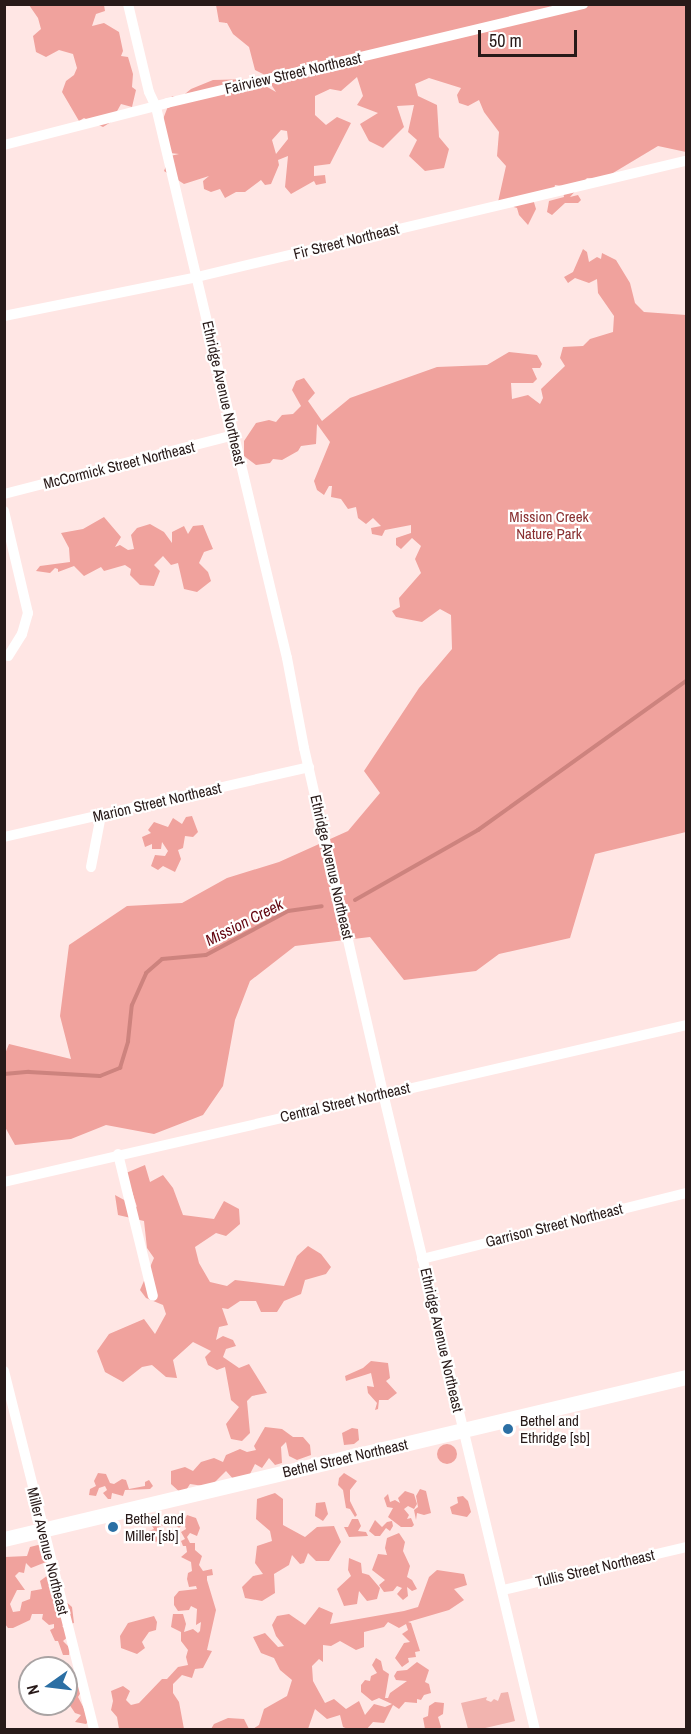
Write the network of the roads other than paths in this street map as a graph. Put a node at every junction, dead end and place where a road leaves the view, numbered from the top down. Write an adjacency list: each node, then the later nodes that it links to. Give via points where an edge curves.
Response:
1 (128, 4): 3 (street, Ethridge Avenue Northeast)
2 (583, 4): 3 (street, Fairview Street Northeast)
3 (156, 107): 4 (street, Fairview Street Northeast); 6 (street, Ethridge Avenue Northeast)
4 (4, 145)
5 (685, 160): 6 (street, Fir Street Northeast)
6 (197, 277): 7 (street, Fir Street Northeast); 8 (street, Ethridge Avenue Northeast)
7 (4, 316)
8 (234, 435): 9 (street, McCormick Street Northeast); 12 (street, Ethridge Avenue Northeast)
9 (4, 494)
10 (4, 511): 11 (street, via 28,613 22,634)
11 (8, 656)
12 (309, 767): 13 (street, Marion Street Northeast); 17 (street, Ethridge Avenue Northeast)
13 (101, 815): 14 (street, Marion Street Northeast); 15 (street)
14 (4, 837)
15 (91, 867)
16 (687, 1025): 17 (street, Central Street Northeast)
17 (383, 1093): 18 (street, Central Street Northeast); 21 (street, Ethridge Avenue Northeast)
18 (118, 1154): 19 (street, Central Street Northeast); 22 (street)
19 (4, 1182)
20 (687, 1192): 21 (street, Garrison Street Northeast)
21 (422, 1259): 25 (street, Ethridge Avenue Northeast)
22 (153, 1296)
23 (4, 1371): 26 (street, Miller Avenue Northeast)
24 (687, 1377): 25 (street, Bethel Street Northeast)
25 (463, 1430): 26 (street, Bethel Street Northeast); 29 (street, Ethridge Avenue Northeast)
26 (43, 1529): 27 (street, Bethel Street Northeast); 30 (street, Miller Avenue Northeast)
27 (4, 1539)
28 (687, 1547): 29 (street, Tullis Street Northeast)
29 (503, 1590): 31 (street, Ethridge Avenue Northeast)
30 (94, 1730)
31 (536, 1730)

